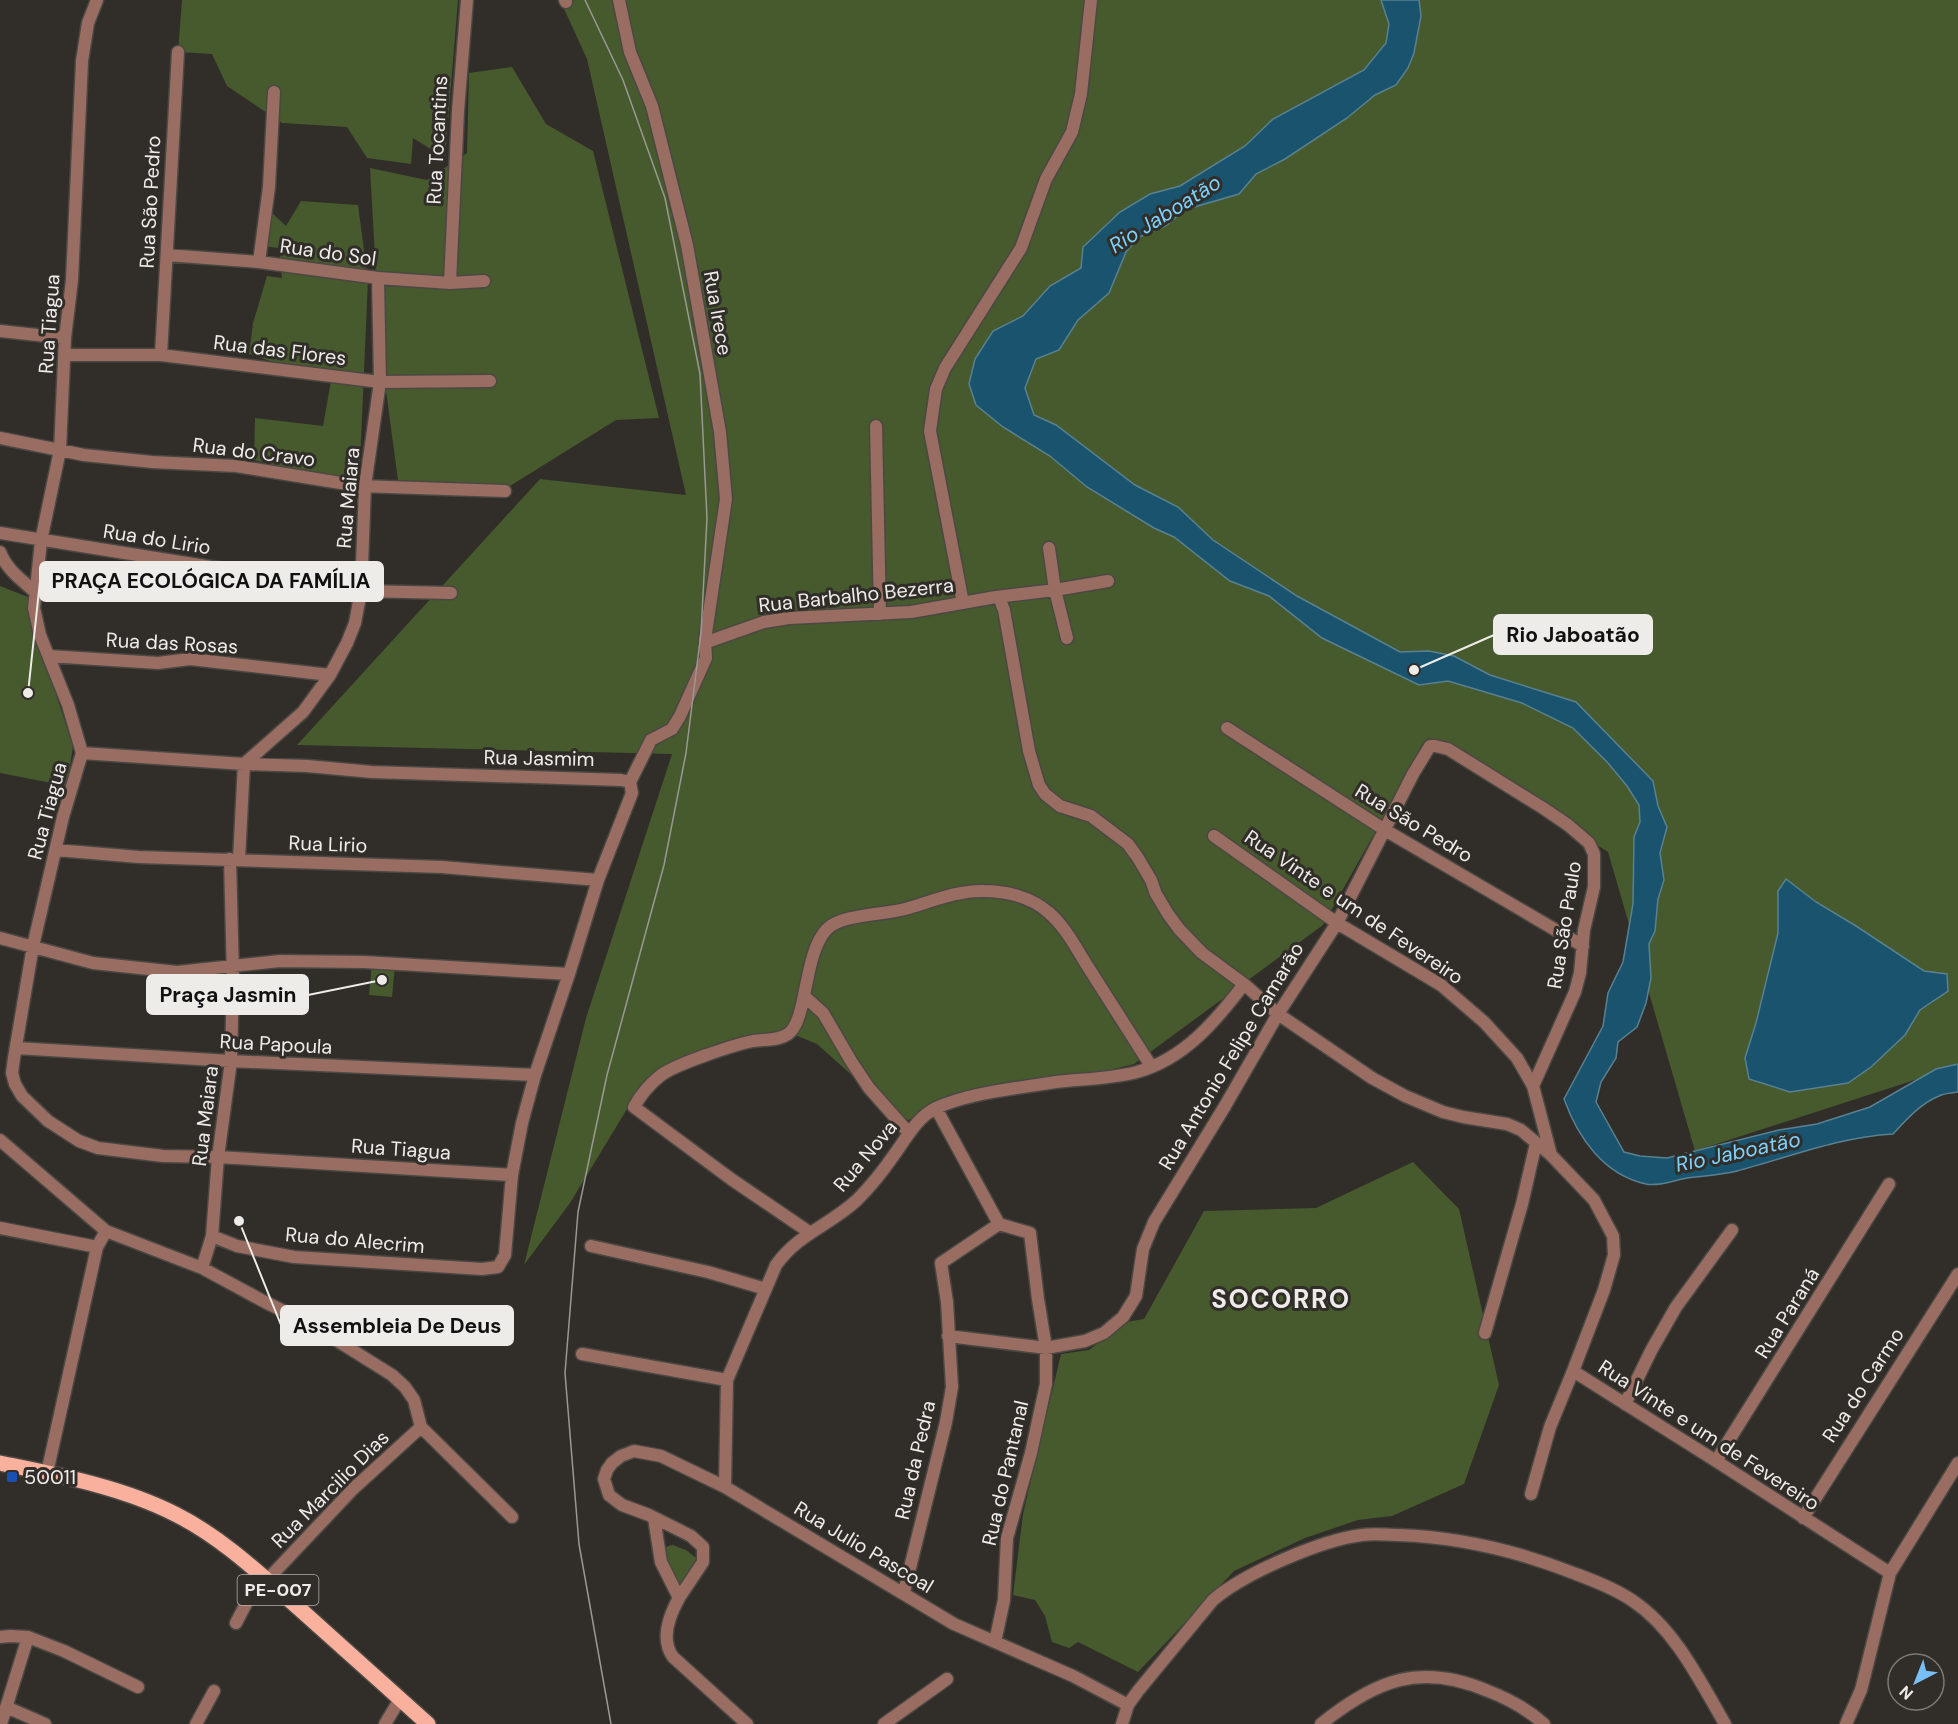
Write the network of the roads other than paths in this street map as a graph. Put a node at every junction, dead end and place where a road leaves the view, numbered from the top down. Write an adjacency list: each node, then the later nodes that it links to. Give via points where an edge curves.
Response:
1 (97, 0): 13 (street, Rua Tiagua, via 88,23 82,62 72,280)
2 (467, 0): 11 (street, Rua Tocantins)
3 (619, 0): 37 (street, Rua Irece, via 630,52 652,106 687,245 720,432 726,499)
4 (1091, 0): 34 (street, via 1081,94 1071,132 1046,179 1021,248 945,368 936,389 930,430)
5 (178, 52): 7 (street, Rua São Pedro)
6 (274, 92): 8 (street, via 269,187)
7 (167, 255): 8 (street, Rua do Sol); 15 (street, Rua São Pedro)
8 (259, 262): 9 (street, Rua do Sol)
9 (378, 278): 11 (street, Rua do Sol); 17 (street, Rua Maiara)
10 (484, 281): 11 (street, Rua do Sol)
11 (450, 283)
12 (0, 331): 13 (street)
13 (65, 338): 14 (street, Rua Tiagua)
14 (65, 355): 15 (street, Rua das Flores); 20 (street, Rua Tiagua)
15 (161, 355): 17 (street, Rua das Flores)
16 (490, 381): 17 (street, Rua das Flores)
17 (380, 382): 21 (street, Rua Maiara)
18 (876, 426): 35 (street)
19 (0, 438): 20 (street, Rua do Cravo)
20 (60, 450): 21 (street, Rua do Cravo, via 152,462 236,466); 24 (street, Rua Tiagua)
21 (365, 486): 22 (street, Rua do Cravo); 30 (street, Rua Maiara)
22 (505, 491)
23 (0, 533): 24 (street, Rua do Lirio); 25 (street)
24 (41, 541): 30 (street, Rua do Lirio); 31 (street, Rua Tiagua)
25 (0, 543)
26 (1049, 548): 29 (street)
27 (0, 552): 31 (street, via 12,573)
28 (1108, 581): 29 (street, Rua Barbalho Bezerra)
29 (1055, 590): 33 (street, Rua Barbalho Bezerra); 36 (street)
30 (361, 591): 32 (street, Rua do Lirio); 39 (street, Rua Maiara, via 355,623)
31 (35, 592): 38 (street, Rua Tiagua, via 37,625)
32 (451, 593)
33 (996, 597): 34 (street, Rua Barbalho Bezerra); 56 (street, via 1004,610 1029,751 1039,785 1060,806 1091,816 1128,844 1179,929 1202,953)
34 (963, 603): 35 (street, Rua Barbalho Bezerra)
35 (880, 614): 37 (street, Rua Barbalho Bezerra, via 764,621)
36 (1066, 638)
37 (705, 640): 44 (street, Rua Irece, via 706,658 680,716 672,729 651,740)
38 (49, 656): 39 (street, Rua das Rosas, via 158,663 190,659); 42 (street, Rua Tiagua)
39 (330, 675): 43 (street, Rua Maiara, via 303,712)
40 (1227, 728): 45 (street, Rua São Pedro)
41 (1430, 746): 45 (street, Rua Antonio Felipe Camarão); 53 (street, Rua São Paulo, via 1466,760 1543,808 1589,843 1595,867)
42 (82, 753): 43 (street, Rua Jasmim); 47 (street, Rua Tiagua)
43 (244, 764): 44 (street, Rua Jasmim); 48 (street, Rua Maiara)
44 (630, 782): 49 (street, via 632,793)
45 (1385, 830): 50 (street, Rua Antonio Felipe Camarão); 53 (street, Rua São Pedro)
46 (1215, 836): 50 (street, Rua Vinte e um de Fevereiro)
47 (56, 850): 48 (street, Rua Lirio); 52 (street, Rua Tiagua)
48 (235, 859): 49 (street, Rua Lirio, via 442,867); 54 (street, Rua Maiara)
49 (598, 880): 55 (street)
50 (1337, 923): 58 (street, Rua Antonio Felipe Camarão); 63 (street, Rua Vinte e um de Fevereiro, via 1441,985 1501,1038)
51 (0, 938): 52 (street)
52 (33, 946): 54 (street, via 93,963 177,972); 59 (street, Rua Tiagua)
53 (1583, 946): 63 (street, Rua São Paulo, via 1575,992)
54 (232, 965): 55 (street, via 364,962); 60 (street, Rua Maiara)
55 (570, 974): 62 (street)
56 (1244, 984): 58 (street); 61 (street, Rua Nova, via 1194,1041)
57 (804, 996): 61 (street, via 817,945 836,922 962,894 1001,892 1034,903 1058,922); 65 (street, via 823,1013 869,1088); 76 (street, via 796,1024 788,1034 735,1046 674,1068 660,1075 634,1107)
58 (1278, 1014): 67 (street, via 1405,1096 1443,1112 1507,1124); 85 (street, Rua Antonio Felipe Camarão, via 1154,1222 1143,1249 1136,1296 1123,1317 1104,1333 1085,1341)
59 (16, 1048): 60 (street, Rua Papoula); 69 (street, Rua Tiagua, via 12,1073 22,1096 48,1121 80,1142 144,1154)
60 (231, 1061): 62 (street, Rua Papoula); 69 (street, Rua Maiara)
61 (1151, 1066): 64 (street, Rua Nova, via 1103,1079 998,1091)
62 (535, 1076): 70 (street)
63 (1533, 1086): 68 (street, Rua Vinte e um de Fevereiro)
64 (936, 1108): 65 (street, Rua Nova); 72 (street)
65 (909, 1133): 76 (street, Rua Nova, via 857,1200)
66 (0, 1140): 75 (street)
67 (1536, 1143): 68 (street); 83 (street)
68 (1551, 1155): 87 (street, Rua Vinte e um de Fevereiro, via 1594,1200 1613,1236 1614,1255 1607,1280)
69 (218, 1157): 70 (street, Rua Tiagua); 77 (street, Rua Maiara)
70 (512, 1175): 77 (street, Rua do Alecrim, via 506,1248 498,1267 294,1257 237,1246)
71 (1889, 1184): 91 (street, Rua Paraná)
72 (999, 1224): 84 (street, Rua da Pedra, via 941,1263); 85 (street, via 1030,1233)
73 (0, 1228): 79 (street)
74 (1732, 1230): 89 (street, via 1671,1316)
75 (106, 1231): 79 (street); 80 (street)
76 (809, 1232): 82 (street, Rua Nova, via 787,1250)
77 (212, 1236): 80 (street, Rua Maiara)
78 (591, 1246): 82 (street)
79 (97, 1247): 94 (street)
80 (202, 1268): 90 (street, via 312,1325 392,1376 414,1400)
81 (1958, 1274): 99 (street, Rua do Carmo)
82 (765, 1289): 88 (street, Rua Nova)
83 (1485, 1333)
84 (948, 1336): 85 (street); 102 (street, Rua da Pedra, via 952,1388)
85 (1046, 1348): 107 (street, Rua do Pantanal, via 1046,1384 1007,1538 1004,1600)
86 (582, 1354): 88 (street)
87 (1573, 1371): 89 (street, Rua Vinte e um de Fevereiro); 96 (street, via 1550,1427)
88 (727, 1380): 95 (street, Rua Nova)
89 (1625, 1404): 91 (street, Rua Vinte e um de Fevereiro)
90 (421, 1427): 97 (street); 101 (street, Rua Marcilio Dias)
91 (1716, 1461): 99 (street, Rua Vinte e um de Fevereiro)
92 (1958, 1463): 100 (street)
93 (0, 1464): 94 (main road, PE-007)
94 (47, 1473): 101 (main road, PE-007, via 131,1496 174,1513 210,1534)
95 (725, 1487): 98 (street, Rua Julio Pascoal, via 660,1456 634,1451 621,1456 604,1479 609,1495); 102 (street, Rua Julio Pascoal)
96 (1531, 1494)
97 (512, 1517)
98 (654, 1518): 103 (street, via 661,1562); 103 (street, via 703,1546 703,1562)
99 (1803, 1518): 100 (street, Rua Vinte e um de Fevereiro)
100 (1890, 1574): 125 (street, via 1861,1690)
101 (264, 1577): 104 (street, Rua Marcilio Dias); 111 (main road, PE-007)
102 (904, 1592): 107 (street, Rua Julio Pascoal, via 930,1610)
103 (679, 1598): 119 (street, via 667,1630 666,1648)
104 (236, 1623)
105 (0, 1637): 106 (street)
106 (28, 1637): 109 (street); 113 (street)
107 (995, 1642): 112 (street, Rua Julio Pascoal)
108 (947, 1679): 120 (street)
109 (138, 1687)
110 (214, 1691): 116 (street)
111 (400, 1699): 117 (street); 118 (main road, PE-007)
112 (1128, 1705): 121 (street); 124 (street, via 1214,1600 1240,1581 1341,1539 1365,1534 1408,1535 1478,1543 1522,1554 1600,1583 1634,1601 1665,1629)
113 (6, 1707): 114 (street); 115 (street)
114 (1, 1724)
115 (45, 1724)
116 (196, 1724)
117 (385, 1724)
118 (428, 1724)
119 (747, 1724)
120 (884, 1724)
121 (1122, 1724)
122 (1321, 1724): 123 (street, via 1376,1687 1437,1676 1498,1695)
123 (1544, 1724)
124 (1725, 1724)
125 (1846, 1724)

